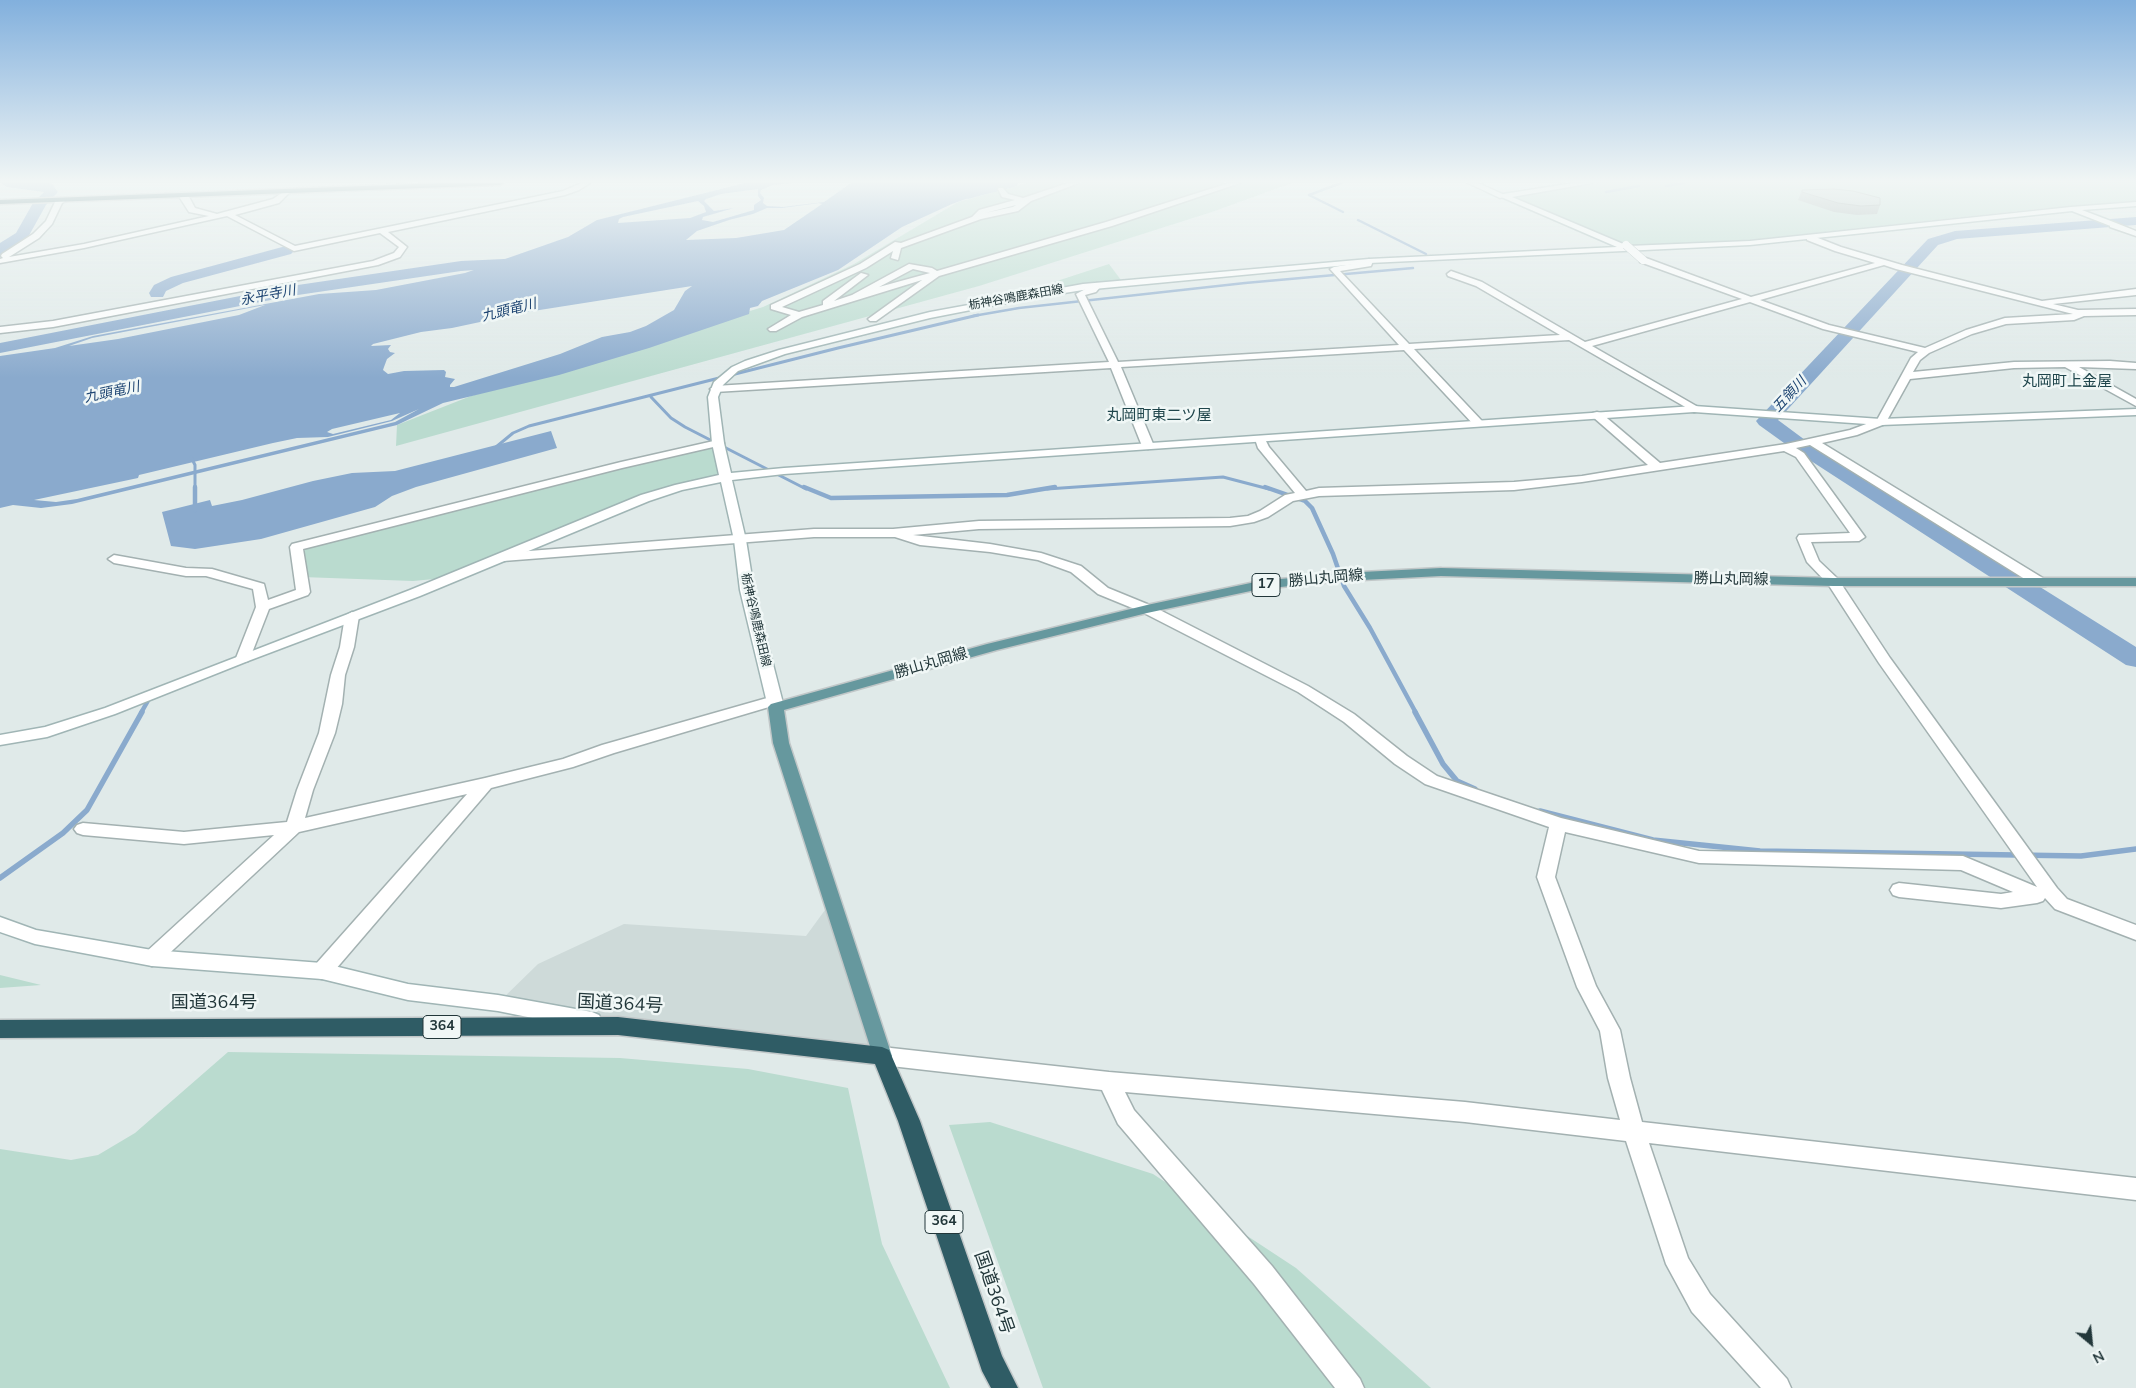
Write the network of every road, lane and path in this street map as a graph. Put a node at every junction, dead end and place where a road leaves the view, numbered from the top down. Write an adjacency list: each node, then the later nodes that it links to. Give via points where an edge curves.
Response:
1 (898, 247): 10 (street)
2 (18, 248): 11 (street)
3 (61, 248): 11 (street)
4 (403, 248): 29 (street, via 397,255 374,263 52,324)
5 (892, 248): 27 (street, via 863,266 774,307)
6 (1028, 248): 18 (street)
7 (1614, 248): 12 (street, 栃神谷鳴鹿森田線)
8 (1629, 248): 22 (street, bridge, via 1643,260)
9 (1835, 248): 14 (street)
10 (895, 258): 13 (street); 15 (street)
11 (0, 260)
12 (1368, 261): 19 (street, 栃神谷鳴鹿森田線); 33 (street, via 1368,264 1334,269)
13 (887, 263)
14 (1883, 263): 22 (street); 23 (street)
15 (912, 266): 18 (street, via 932,270); 21 (street)
16 (878, 268): 24 (street, via 852,282)
17 (1450, 274): 31 (street, via 1479,284)
18 (935, 275): 21 (street); 28 (street)
19 (1098, 286): 36 (street, via 1080,294); 39 (street, 栃神谷鳴鹿森田線, via 1035,294 930,315 782,352 735,369)
20 (2136, 292): 23 (street)
21 (855, 298): 24 (street)
22 (1749, 299): 32 (street); 34 (street, via 1842,331)
23 (2038, 303): 26 (street)
24 (820, 309): 27 (street)
25 (2136, 312): 26 (street)
26 (2078, 313): 34 (street, via 2080,315 2056,319 1990,325)
27 (799, 315): 30 (street)
28 (873, 319)
29 (0, 323)
30 (773, 329)
31 (1571, 337): 32 (street); 33 (street)
32 (1585, 345): 41 (street)
33 (1408, 347): 36 (street); 45 (street)
34 (1926, 351): 38 (street, via 1916,358)
35 (2066, 364): 37 (street); 38 (street, via 2014,365); 40 (street)
36 (1114, 365): 39 (street); 49 (street)
37 (2136, 366)
38 (1907, 376): 44 (street)
39 (717, 387): 48 (street, 栃神谷鳴鹿森田線, via 713,408)
40 (2136, 403)
41 (1694, 409): 43 (street); 44 (street)
42 (2136, 412): 44 (street)
43 (1597, 415): 45 (street); 51 (street)
44 (1880, 422): 47 (street, via 1853,433)
45 (1478, 423): 46 (street)
46 (1260, 439): 49 (street); 53 (street)
47 (1814, 442): 50 (street); 60 (street)
48 (718, 444): 52 (street, 栃神谷鳴鹿森田線); 61 (street, via 621,465 296,547 304,592)
49 (1148, 446): 52 (street)
50 (1786, 447): 51 (street); 58 (street, via 1800,455 1859,537 1803,538 1813,562)
51 (1658, 468): 53 (street, via 1550,484)
52 (726, 477): 55 (street, 栃神谷鳴鹿森田線); 56 (street, via 645,498)
53 (1303, 495): 54 (street, via 1289,498 1264,514 1230,522 979,525)
54 (894, 533): 55 (street, via 814,533); 62 (street, via 920,542 990,548 1040,557 1076,569 1103,591)
55 (740, 540): 56 (street); 65 (street, 栃神谷鳴鹿森田線, via 747,590)
56 (503, 557): 63 (street)
57 (114, 559): 61 (street, via 186,572 207,572 259,587)
58 (1833, 582): 60 (main road, 勝山丸岡線 / 17); 62 (main road, 勝山丸岡線 / 17, via 1441,572 1260,585); 72 (street)
59 (2136, 582): 60 (main road, 勝山丸岡線 / 17)
60 (2041, 583)
61 (263, 607): 64 (street)
62 (1147, 608): 65 (main road, 勝山丸岡線 / 17); 68 (street, via 1303,689 1349,718 1431,780)
63 (352, 616): 64 (street); 69 (street, via 327,733)
64 (243, 658): 66 (street, via 110,711 47,732)
65 (775, 704): 67 (street); 79 (main road, via 781,743)
66 (0, 740)
67 (485, 784): 69 (street); 76 (street)
68 (1558, 824): 72 (street, via 1698,857 1963,863); 81 (street, via 1546,877 1587,988 1610,1030)
69 (294, 827): 70 (street, via 184,838); 75 (street)
70 (83, 829)
71 (1899, 890): 72 (street, via 2001,901)
72 (2044, 894): 74 (street, via 2061,904)
73 (0, 924): 75 (street, via 35,937)
74 (2136, 933)
75 (152, 958): 76 (street)
76 (322, 971): 77 (street, via 408,992 498,1003)
77 (618, 1026): 78 (highway, 国道364号 / 364); 79 (highway, 国道364号 / 364)
78 (0, 1030)
79 (882, 1056): 80 (street); 83 (highway, 国道364号 / 364, via 909,1121 991,1362)
80 (1109, 1081): 81 (street, via 1465,1112); 84 (street, via 1126,1117 1263,1275)
81 (1634, 1132): 82 (street); 85 (street, via 1678,1264 1701,1303)
82 (2136, 1189)
83 (1005, 1388)
84 (1351, 1388)
85 (1778, 1388)

